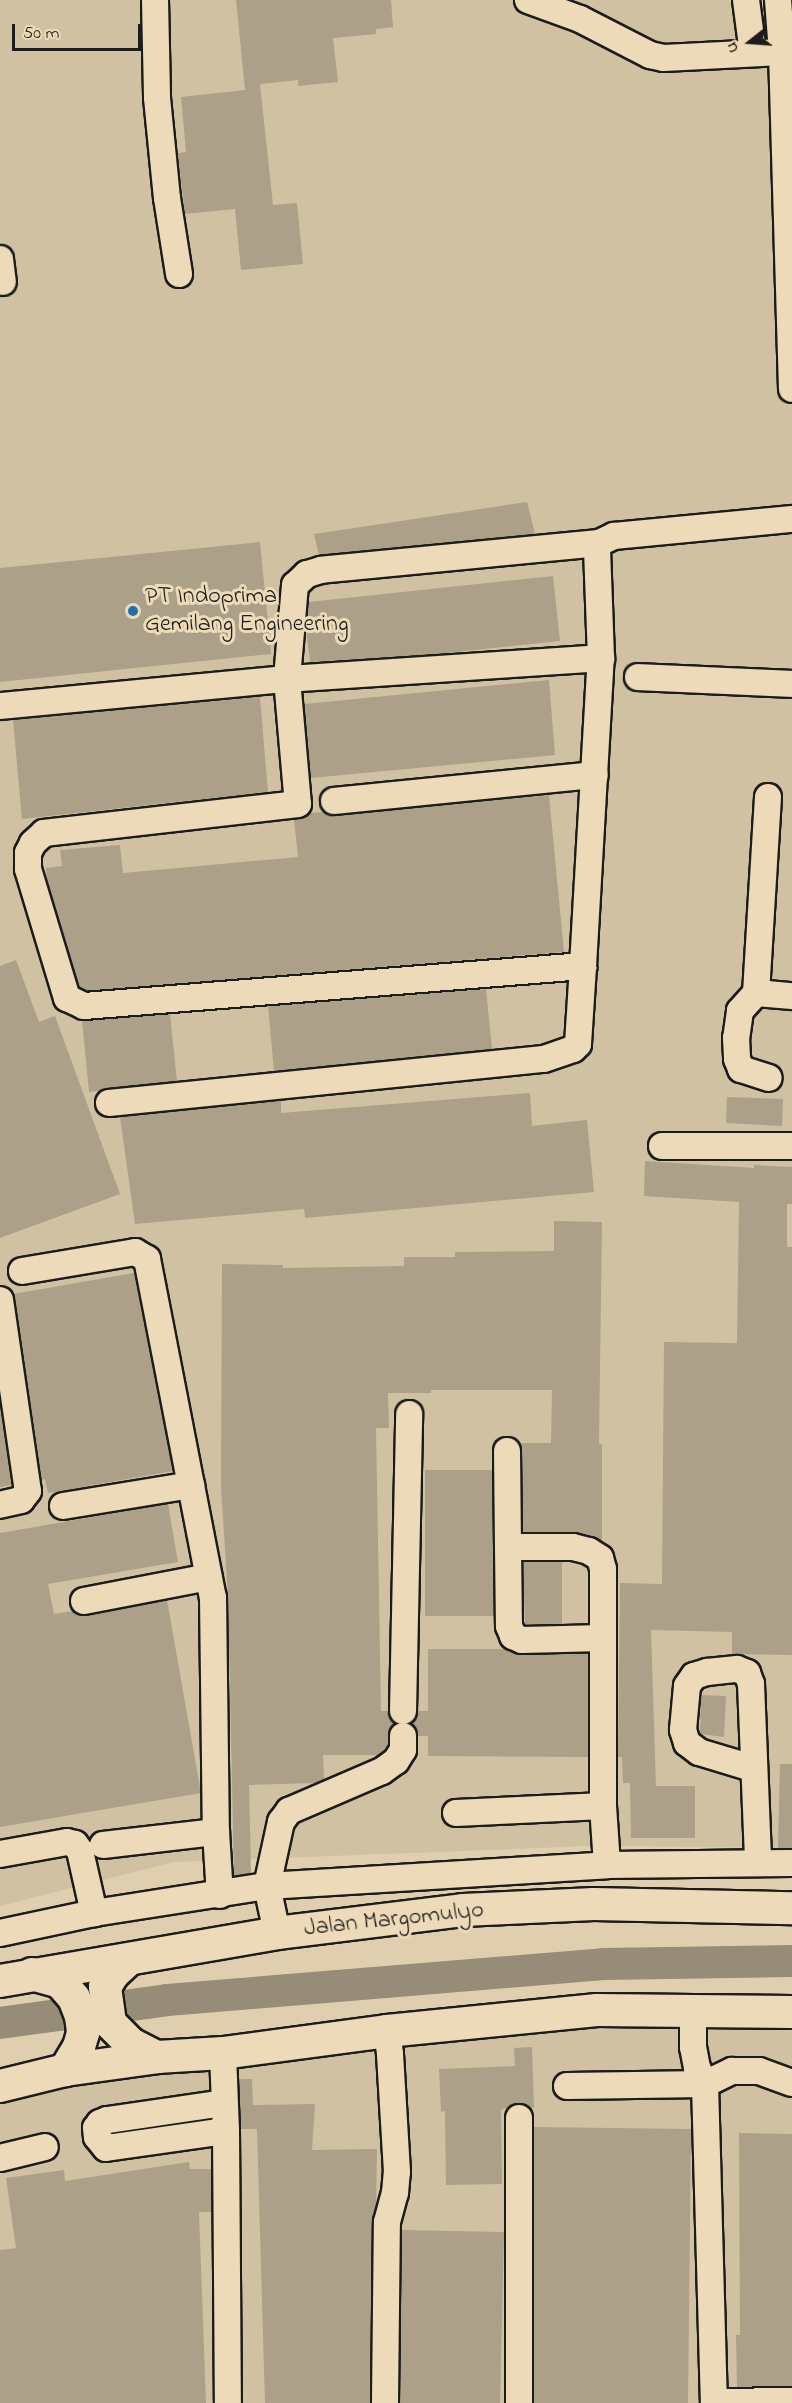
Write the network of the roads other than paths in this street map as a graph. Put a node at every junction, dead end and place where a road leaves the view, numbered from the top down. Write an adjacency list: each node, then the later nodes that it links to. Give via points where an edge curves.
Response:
1 (155, 0): 7 (lane, via 157,98)
2 (528, 0): 6 (lane, via 580,19 650,55 664,58)
3 (746, 0): 6 (lane)
4 (778, 0): 5 (lane)
5 (782, 52): 6 (lane); 8 (lane)
6 (753, 53)
7 (179, 274)
8 (792, 389)
9 (792, 519): 10 (lane, via 614,536)
10 (599, 543): 11 (lane); 13 (lane, via 307,574 295,585)
11 (601, 658): 13 (lane); 16 (lane)
12 (638, 677): 14 (lane)
13 (287, 679): 15 (lane); 19 (lane, via 298,804 44,833 33,843 28,853 28,869 67,998 84,1006)
14 (792, 684)
15 (0, 706)
16 (595, 776): 18 (lane); 19 (lane)
17 (768, 796): 20 (lane)
18 (334, 801)
19 (583, 966): 23 (lane, via 578,1044 544,1059)
20 (756, 993): 21 (lane); 22 (lane, via 740,1011 737,1059 741,1069)
21 (792, 996)
22 (769, 1078)
23 (108, 1103)
24 (662, 1146): 25 (lane)
25 (792, 1146)
26 (22, 1271): 30 (lane, via 135,1252 147,1259)
27 (0, 1300): 31 (lane, via 28,1491 21,1500)
28 (409, 1414): 46 (lane, via 403,1750 382,1771 289,1811 281,1822)
29 (507, 1451): 33 (lane)
30 (190, 1485): 32 (lane); 34 (lane)
31 (0, 1505)
32 (63, 1506)
33 (508, 1547): 36 (lane, via 573,1547 600,1558); 36 (lane, via 509,1626 513,1636 522,1640)
34 (209, 1577): 35 (lane); 40 (lane, via 213,1597)
35 (84, 1601)
36 (603, 1638): 38 (lane)
37 (752, 1768): 43 (lane)
38 (603, 1806): 39 (lane); 45 (lane)
39 (456, 1813)
40 (216, 1832): 41 (lane); 47 (lane)
41 (103, 1845)
42 (0, 1854): 49 (lane, via 67,1842 75,1844)
43 (758, 1862): 44 (lane); 45 (lane)
44 (792, 1863)
45 (607, 1864): 46 (lane)
46 (267, 1886): 47 (lane); 51 (lane)
47 (220, 1895): 49 (lane)
48 (792, 1908): 51 (main road, Jalan Margomulyo, via 594,1904 463,1910)
49 (94, 1913): 50 (lane)
50 (0, 1933)
51 (277, 1933): 52 (main road, Jalan Margomulyo)
52 (121, 1967): 53 (main road, Jalan Margomulyo); 58 (main road, via 105,1987 110,2023)
53 (31, 1974): 54 (main road, Jalan Margomulyo); 60 (main road, via 55,1978 74,1998 82,2032)
54 (0, 1981)
55 (693, 2011): 56 (main road); 57 (main road, via 597,2010); 61 (lane, via 693,2048)
56 (792, 2012)
57 (387, 2031): 59 (main road); 73 (lane, via 397,2172 387,2222)
58 (144, 2051): 59 (main road); 60 (main road)
59 (223, 2053): 65 (lane)
60 (72, 2059): 63 (main road)
61 (705, 2084): 62 (lane, via 732,2071 759,2071); 64 (lane); 71 (lane)
62 (792, 2084)
63 (0, 2086)
64 (567, 2086)
65 (224, 2103): 67 (lane); 67 (lane, via 107,2120 96,2128 97,2137 106,2148)
66 (519, 2118): 74 (lane)
67 (226, 2130): 72 (lane)
68 (45, 2147): 69 (lane)
69 (0, 2158)
70 (792, 2401): 71 (lane)
71 (714, 2402)
72 (228, 2403)
73 (385, 2403)
74 (519, 2403)

